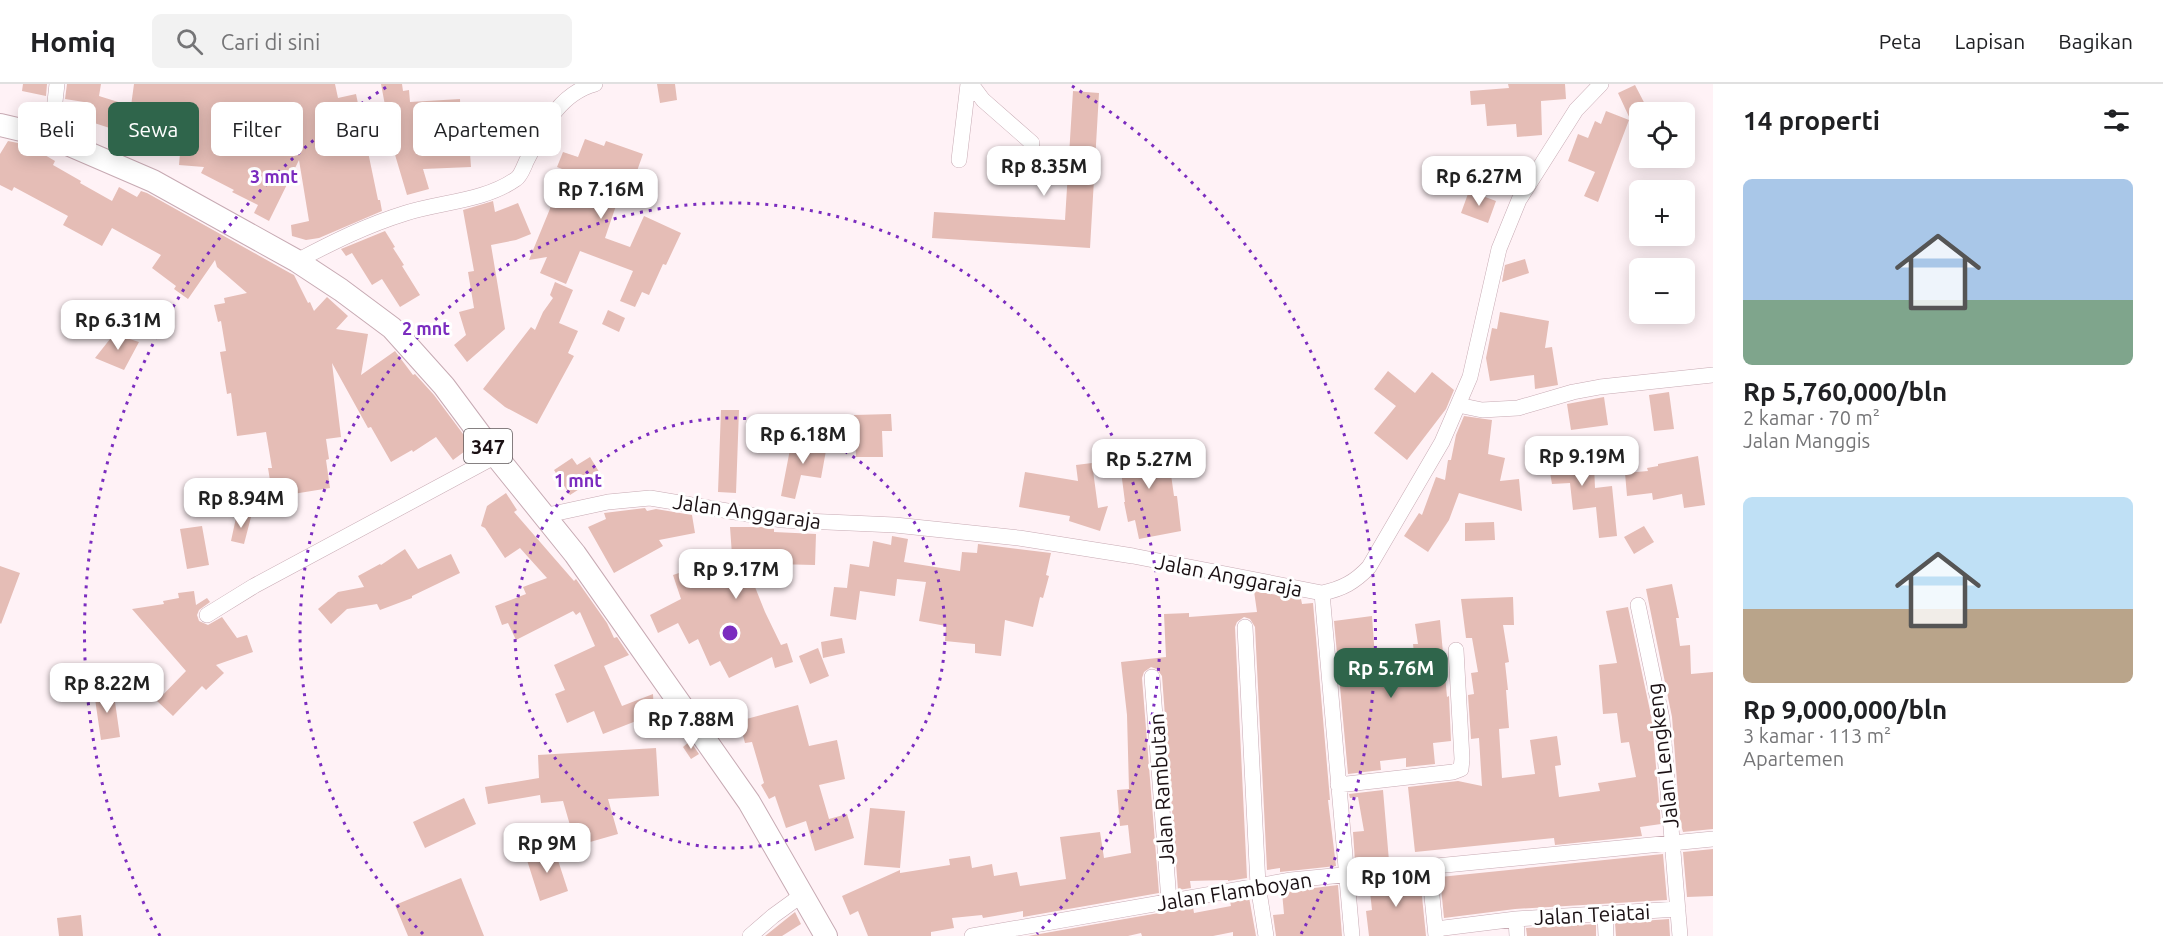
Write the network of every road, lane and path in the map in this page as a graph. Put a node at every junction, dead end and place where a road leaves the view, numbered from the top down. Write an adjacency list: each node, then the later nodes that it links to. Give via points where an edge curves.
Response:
1 (57, 84): 5 (street)
2 (595, 84): 11 (street, via 572,93 560,105 518,178 488,192 368,225)
3 (970, 84): 8 (street); 10 (street)
4 (1601, 84): 13 (street, Jalan Anggaraja, via 1576,110 1506,228 1470,376)
5 (55, 102)
6 (0, 125): 7 (main road, 347)
7 (18, 129)
8 (1032, 143)
9 (95, 156): 11 (main road, 347, via 153,181)
10 (959, 160)
11 (297, 261): 14 (main road, 347, via 393,328 444,386)
12 (1713, 375): 13 (street, via 1600,387 1518,408 1482,410)
13 (1458, 405): 16 (street, Jalan Anggaraja, via 1442,442 1369,567 1352,583)
14 (496, 456): 15 (main road, 347); 18 (street)
15 (543, 516): 16 (street, Jalan Anggaraja, via 608,502 650,498 782,520 895,525 1019,538); 28 (main road, 347, via 575,554 748,802)
16 (1322, 593): 22 (street)
17 (1638, 605): 24 (street, Jalan Lengkeng, via 1662,719)
18 (207, 615)
19 (1245, 627): 27 (street)
20 (1456, 651): 22 (street, via 1461,769)
21 (1152, 677): 29 (street, Jalan Rambutan)
22 (1338, 785): 26 (street)
23 (1713, 839): 24 (street, Jalan Flamboyan)
24 (1672, 843): 25 (street, Jalan Flamboyan); 30 (street, Jalan Lengkeng)
25 (1429, 867): 26 (street, Jalan Flamboyan); 33 (street)
26 (1345, 875): 27 (street, Jalan Flamboyan); 38 (street)
27 (1258, 885): 29 (street, Jalan Flamboyan); 37 (street)
28 (802, 895): 34 (street); 35 (main road, 347)
29 (1169, 901): 36 (street, Jalan Flamboyan)
30 (1678, 909): 31 (street, Jalan Teiatai); 41 (street, Jalan Lengkeng)
31 (1605, 914): 32 (street, Jalan Teiatai); 40 (street)
32 (1516, 919): 33 (street, Jalan Teiatai); 39 (street)
33 (1436, 932)
34 (750, 936)
35 (826, 936)
36 (972, 936)
37 (1266, 936)
38 (1352, 936)
39 (1518, 936)
40 (1606, 936)
41 (1680, 936)

